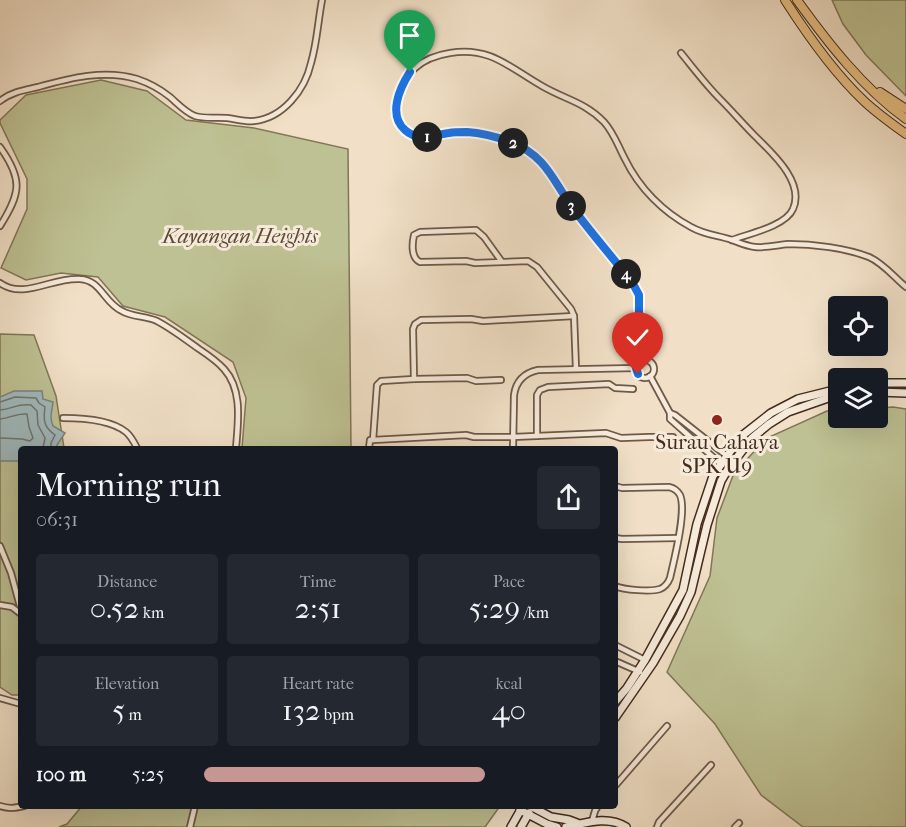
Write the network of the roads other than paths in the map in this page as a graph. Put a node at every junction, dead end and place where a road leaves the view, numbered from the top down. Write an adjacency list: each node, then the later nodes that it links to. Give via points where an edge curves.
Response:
1 (322, 0): 6 (street, via 304,82 286,107 264,119 251,122 196,116 150,84 111,75 69,78 25,89)
2 (785, 0): 9 (main road, via 850,87)
3 (797, 0): 5 (main road)
4 (681, 53): 12 (street, via 776,156 793,185 795,200 786,218)
5 (859, 77): 7 (main road); 8 (main road)
6 (0, 101)
7 (906, 109)
8 (906, 119)
9 (906, 134)
10 (0, 147): 11 (street, via 14,168 17,181 16,196)
11 (0, 226)
12 (732, 240): 15 (street, via 755,247 790,244 858,254 879,263); 17 (street, via 709,236 662,207 640,185 615,137 595,113 498,59 456,52 431,58 410,72 396,114 406,131 426,138 468,132 491,135 531,152 541,161 637,289)
13 (502, 262): 13 (street, via 420,262 414,257 414,235 476,230); 16 (street, via 528,261 537,267)
14 (0, 283): 38 (street, via 18,290 57,280 89,280 122,311 156,321 184,337 224,369 236,390)
15 (906, 287)
16 (574, 316): 20 (street); 22 (street, via 421,320 412,329)
17 (641, 349): 18 (street); 19 (street)
18 (650, 361): 19 (street); 21 (street, via 654,369)
19 (638, 365): 20 (street); 21 (street, via 640,376)
20 (576, 369): 34 (street, via 538,370 522,377 515,387)
21 (650, 375): 31 (street)
22 (414, 379): 23 (street); 36 (street, via 381,381 377,385)
23 (501, 380)
24 (888, 383): 25 (street)
25 (906, 383)
26 (633, 388): 33 (street, via 609,384 540,390)
27 (828, 392): 41 (street, via 798,399 771,413 743,435)
28 (888, 392): 29 (street)
29 (906, 393)
30 (828, 399): 42 (street, via 788,412 753,438)
31 (670, 413): 41 (street); 43 (street, via 676,425)
32 (63, 418): 37 (street, via 88,418 117,427 132,438)
33 (537, 436): 34 (street); 35 (street, via 606,433 621,438)
34 (513, 437): 36 (street); 40 (street)
35 (673, 437)
36 (371, 440): 39 (street)
37 (135, 446)
38 (236, 446)
39 (370, 446)
40 (513, 446)
41 (727, 456): 42 (street); 43 (street)
42 (734, 461): 44 (street)
43 (721, 464): 44 (street); 54 (street, via 697,524 683,590)
44 (728, 469): 56 (street, via 707,525 691,592)
45 (618, 487): 47 (street, via 669,487 679,492)
46 (618, 538): 47 (street)
47 (678, 538): 49 (street, via 670,578 662,589)
48 (0, 546): 50 (street)
49 (618, 588)
50 (18, 600)
51 (0, 605): 52 (street)
52 (18, 611)
53 (618, 646): 54 (street)
54 (645, 660): 56 (street); 57 (street)
55 (618, 662): 57 (street)
56 (653, 663): 58 (street)
57 (637, 671): 58 (street); 60 (street)
58 (645, 675): 62 (street)
59 (0, 698): 61 (street)
60 (618, 698)
61 (18, 703)
62 (618, 714)
63 (667, 726): 65 (street)
64 (711, 765): 84 (street)
65 (618, 783)
66 (0, 806): 67 (street)
67 (18, 807)
68 (194, 809): 79 (street)
69 (521, 809): 80 (street)
70 (523, 809): 74 (street)
71 (530, 809): 74 (street)
72 (543, 809): 77 (street, via 551,817)
73 (596, 809): 76 (street)
74 (528, 814): 75 (street); 78 (street)
75 (540, 821): 78 (street); 81 (street)
76 (592, 821): 77 (street); 83 (street, via 613,821)
77 (578, 823): 82 (street)
78 (522, 825)
79 (190, 827)
80 (511, 827)
81 (557, 827)
82 (566, 827)
83 (626, 827)
84 (657, 827)

